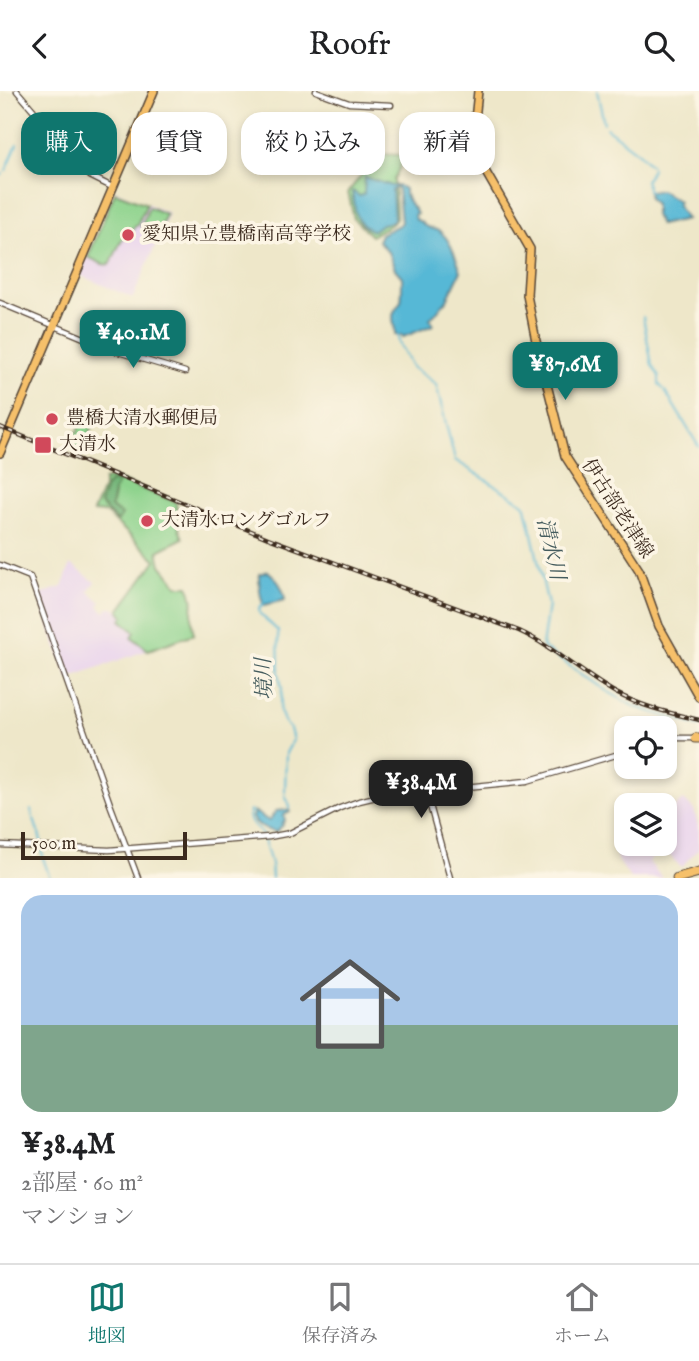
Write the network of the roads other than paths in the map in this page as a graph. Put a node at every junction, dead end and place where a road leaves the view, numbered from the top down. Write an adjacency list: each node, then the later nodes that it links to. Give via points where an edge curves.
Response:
1 (17, 91): 6 (street, via 90,176)
2 (154, 91): 6 (main road)
3 (316, 91): 5 (street, via 349,103)
4 (478, 91): 12 (main road, 伊古部老津線, via 475,121 484,169 530,249 527,295 565,456 639,570 659,626)
5 (391, 105)
6 (113, 188): 8 (main road)
7 (0, 303): 8 (street)
8 (55, 326): 9 (street, via 115,351); 10 (main road)
9 (186, 372)
10 (0, 453)
11 (0, 565): 18 (street, via 30,577)
12 (699, 697)
13 (698, 736): 14 (street)
14 (677, 738)
15 (614, 756): 16 (street, via 527,781)
16 (426, 791): 18 (street, via 359,801 269,838); 21 (street)
17 (0, 845): 18 (street)
18 (126, 849): 20 (street)
19 (697, 876): 22 (highway)
20 (138, 878)
21 (450, 878)
22 (677, 878)

